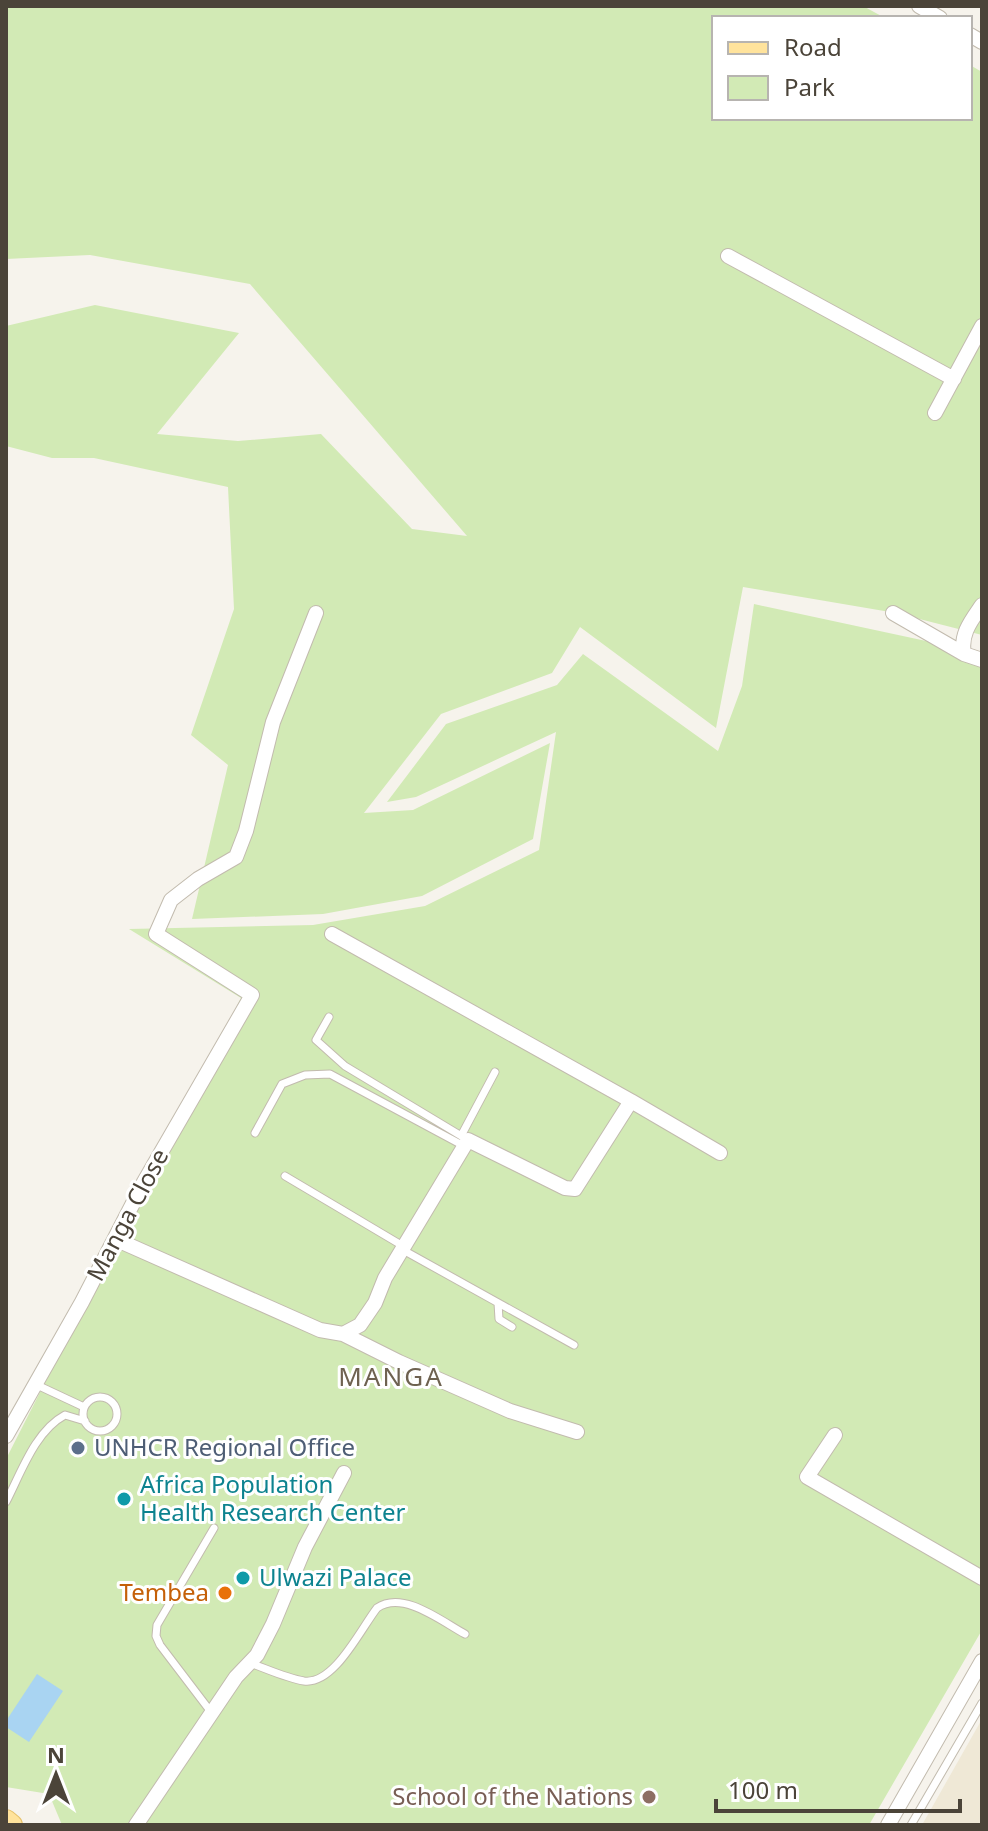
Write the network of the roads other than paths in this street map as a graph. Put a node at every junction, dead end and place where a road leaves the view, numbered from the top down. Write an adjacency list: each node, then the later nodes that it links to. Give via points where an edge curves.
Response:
1 (919, 6): 2 (street)
2 (936, 16)
3 (728, 256): 5 (street)
4 (982, 326): 5 (street)
5 (954, 379): 6 (street)
6 (935, 413)
7 (982, 605): 10 (street, via 963,637)
8 (316, 613): 20 (street, Manga Close, via 273,722 236,857 171,900 156,934 252,995)
9 (893, 613): 10 (street)
10 (964, 654): 11 (street)
11 (982, 660)
12 (332, 934): 15 (street)
13 (329, 1017): 17 (lane, via 316,1040 345,1066)
14 (495, 1072): 17 (lane)
15 (631, 1101): 17 (street, via 575,1189); 18 (street)
16 (255, 1133): 17 (lane, via 282,1084 305,1075 330,1074)
17 (464, 1140): 21 (street)
18 (720, 1153)
19 (285, 1176): 21 (lane)
20 (115, 1239): 24 (street, via 320,1330); 26 (street, Manga Close)
21 (404, 1248): 22 (lane); 24 (street, via 360,1325)
22 (498, 1303): 23 (lane, via 499,1319); 25 (lane)
23 (512, 1327)
24 (343, 1334): 29 (street, via 510,1411)
25 (574, 1345)
26 (37, 1385): 27 (lane); 31 (street, Manga Close)
27 (84, 1407): 28 (lane); 28 (lane, via 104,1397 117,1415 102,1430)
28 (85, 1421): 33 (lane, via 65,1415 54,1421)
29 (577, 1432)
30 (835, 1435): 35 (street, via 807,1477)
31 (6, 1436)
32 (344, 1473): 38 (street)
33 (6, 1502)
34 (214, 1528): 40 (lane, via 157,1625 156,1636)
35 (982, 1578)
36 (465, 1634): 38 (lane, via 409,1605 386,1602 322,1679 303,1681)
37 (982, 1661): 44 (street)
38 (250, 1663): 40 (street)
39 (982, 1703): 45 (lane)
40 (212, 1714): 43 (street)
41 (6, 1820): 42 (main road)
42 (12, 1825)
43 (136, 1825)
44 (888, 1825)
45 (911, 1825)

